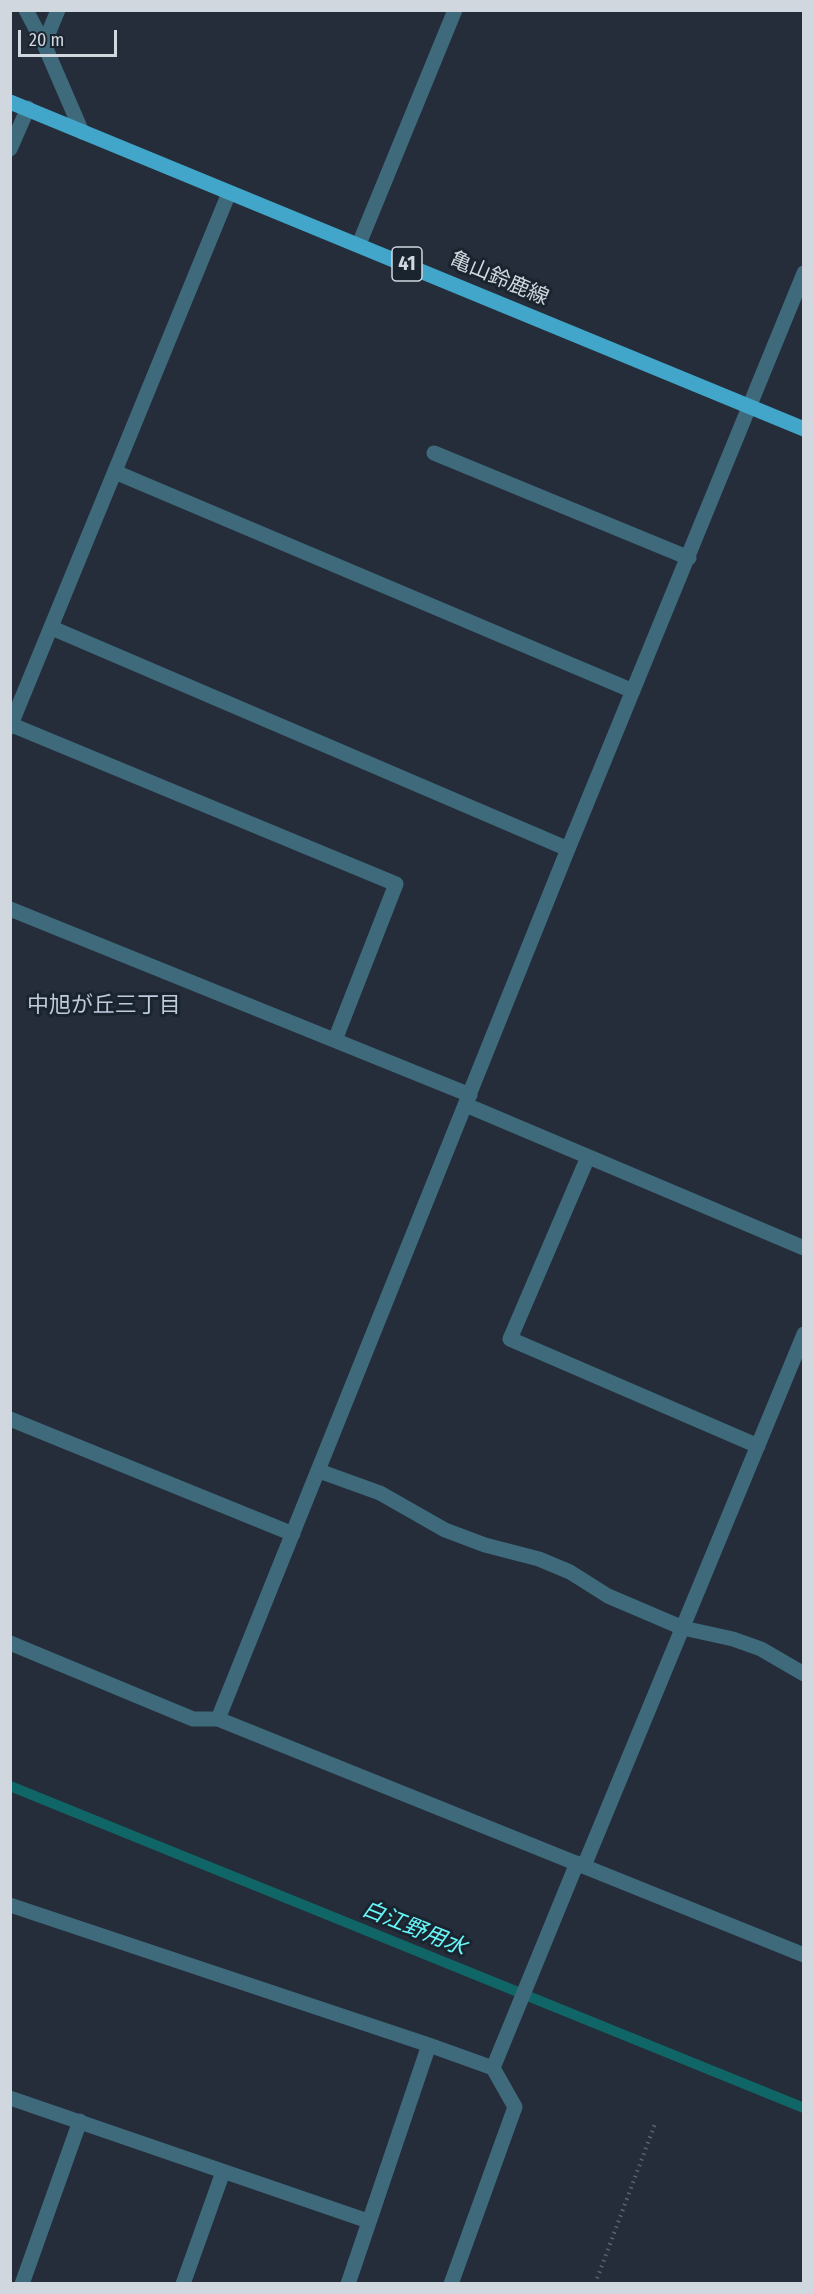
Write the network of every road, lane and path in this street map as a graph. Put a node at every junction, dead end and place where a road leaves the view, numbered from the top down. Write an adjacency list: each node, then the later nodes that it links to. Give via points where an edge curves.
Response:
1 (26, 10): 4 (street)
2 (58, 10): 4 (street)
3 (455, 10): 10 (street)
4 (44, 44): 7 (street)
5 (10, 102): 6 (main road, 亀山鈴鹿線 / 41)
6 (28, 108): 7 (main road, 亀山鈴鹿線 / 41); 8 (street)
7 (82, 132): 9 (main road, 亀山鈴鹿線 / 41)
8 (10, 149)
9 (229, 193): 10 (main road, 亀山鈴鹿線 / 41); 15 (street)
10 (359, 244): 12 (main road, 亀山鈴鹿線 / 41)
11 (804, 273): 12 (street)
12 (750, 407): 13 (main road, 亀山鈴鹿線 / 41); 16 (street)
13 (804, 429)
14 (434, 453): 16 (street)
15 (115, 472): 17 (street); 18 (street)
16 (689, 558): 18 (street)
17 (52, 628): 19 (street); 20 (street)
18 (633, 691): 20 (street)
19 (11, 726): 22 (street, via 396,884)
20 (568, 849): 23 (street)
21 (10, 909): 22 (street)
22 (335, 1040): 23 (street)
23 (468, 1100): 24 (street); 29 (street)
24 (588, 1157): 25 (street); 28 (street, via 510,1339)
25 (804, 1248)
26 (804, 1334): 28 (street)
27 (10, 1419): 30 (street)
28 (758, 1446): 31 (street)
29 (319, 1471): 30 (street); 31 (street, via 380,1493 444,1530 570,1572 608,1596)
30 (293, 1534): 34 (street)
31 (683, 1628): 33 (street, via 761,1649); 35 (street)
32 (10, 1643): 34 (street, via 193,1719)
33 (804, 1674)
34 (218, 1719): 35 (street)
35 (580, 1865): 37 (street); 39 (street)
36 (10, 1905): 38 (street)
37 (804, 1955)
38 (429, 2045): 39 (street); 44 (street)
39 (493, 2068): 48 (street, via 515,2107)
40 (10, 2098): 41 (street)
41 (80, 2121): 43 (street); 45 (street)
42 (655, 2124): 49 (path)
43 (223, 2172): 44 (street); 46 (street)
44 (368, 2221): 47 (street)
45 (22, 2283)
46 (183, 2283)
47 (348, 2283)
48 (451, 2283)
49 (595, 2283)

